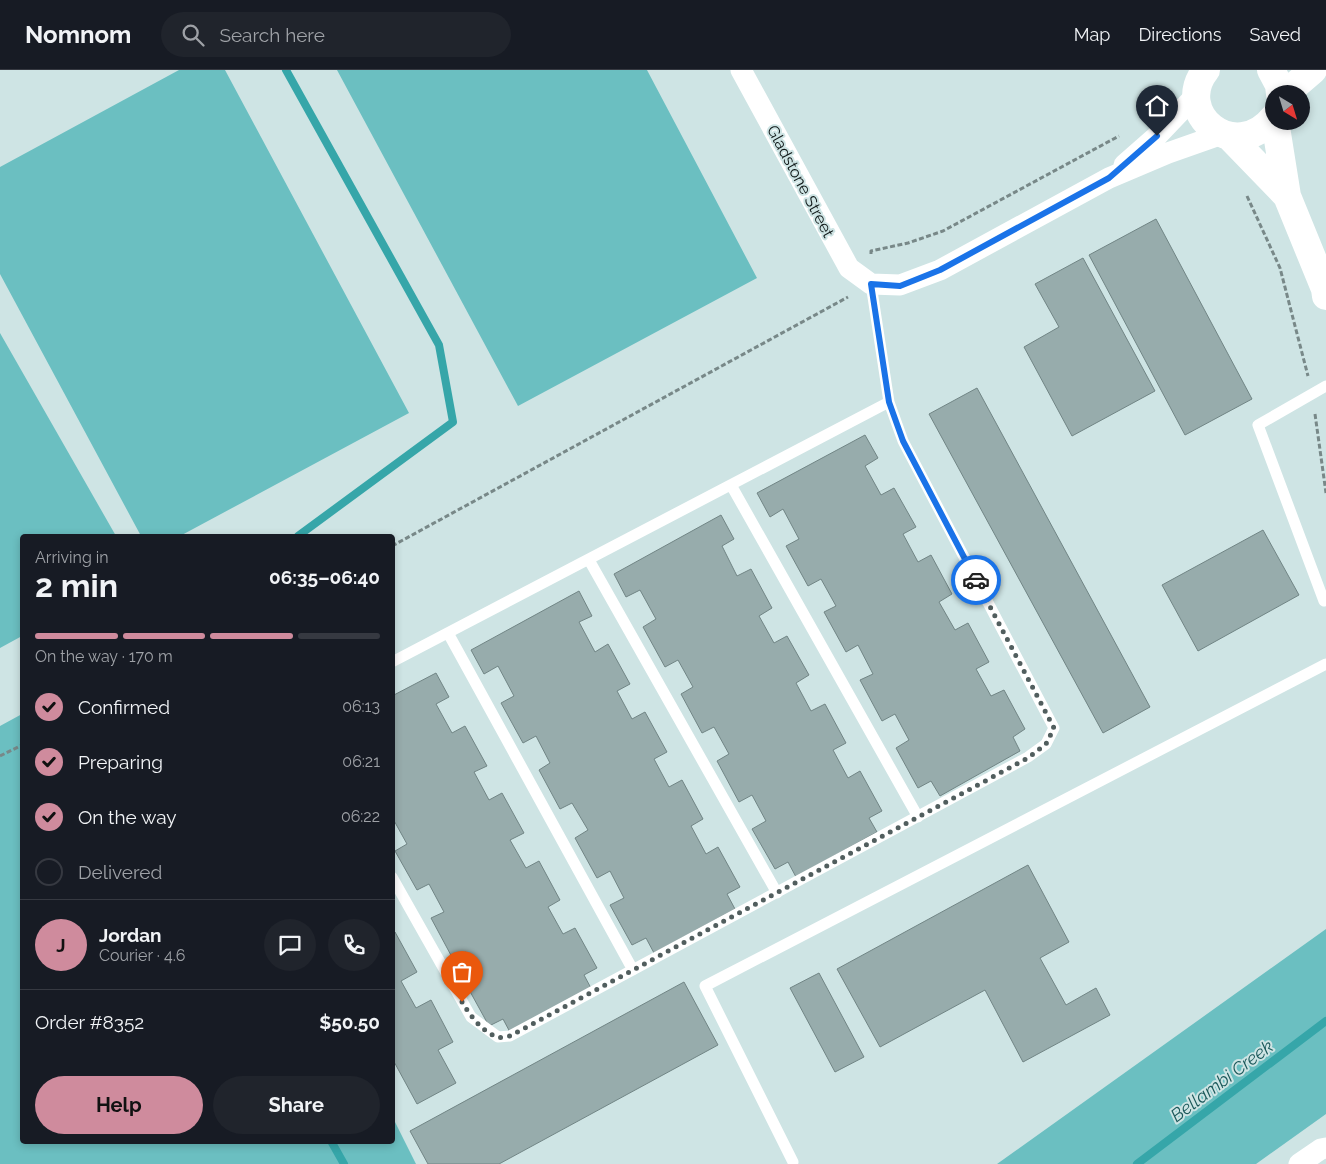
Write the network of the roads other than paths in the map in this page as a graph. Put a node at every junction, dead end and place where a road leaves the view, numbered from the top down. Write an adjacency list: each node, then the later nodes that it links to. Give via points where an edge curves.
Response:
1 (741, 70): 12 (street, Gladstone Street, via 848,268)
2 (1271, 70): 5 (main road)
3 (1313, 70): 6 (main road)
4 (1199, 80): 9 (main road, via 1198,107 1203,118 1212,128); 10 (street, via 1157,136)
5 (1279, 85)
6 (1296, 85)
7 (1265, 128): 9 (main road, via 1243,137)
8 (1276, 130): 11 (main road)
9 (1226, 135): 10 (street, via 1168,153); 11 (main road)
10 (1109, 178): 12 (street, via 940,270 900,286)
11 (1287, 196): 13 (main road)
12 (871, 284): 15 (lane)
13 (1326, 296)
14 (1326, 386): 18 (lane, via 1258,425)
15 (889, 402): 16 (lane); 22 (lane, via 903,441 1054,728 1046,744 1028,758)
16 (731, 485): 17 (lane); 22 (lane)
17 (589, 560): 19 (lane); 24 (lane)
18 (1326, 600)
19 (448, 633): 20 (lane); 25 (lane)
20 (395, 660)
21 (1326, 664): 27 (lane, via 705,986)
22 (918, 817): 24 (lane)
23 (395, 882): 25 (lane, via 471,1017 498,1037 510,1036)
24 (777, 893): 25 (lane)
25 (633, 970)
26 (1326, 1148): 28 (street)
27 (793, 1162)
28 (1299, 1164)

